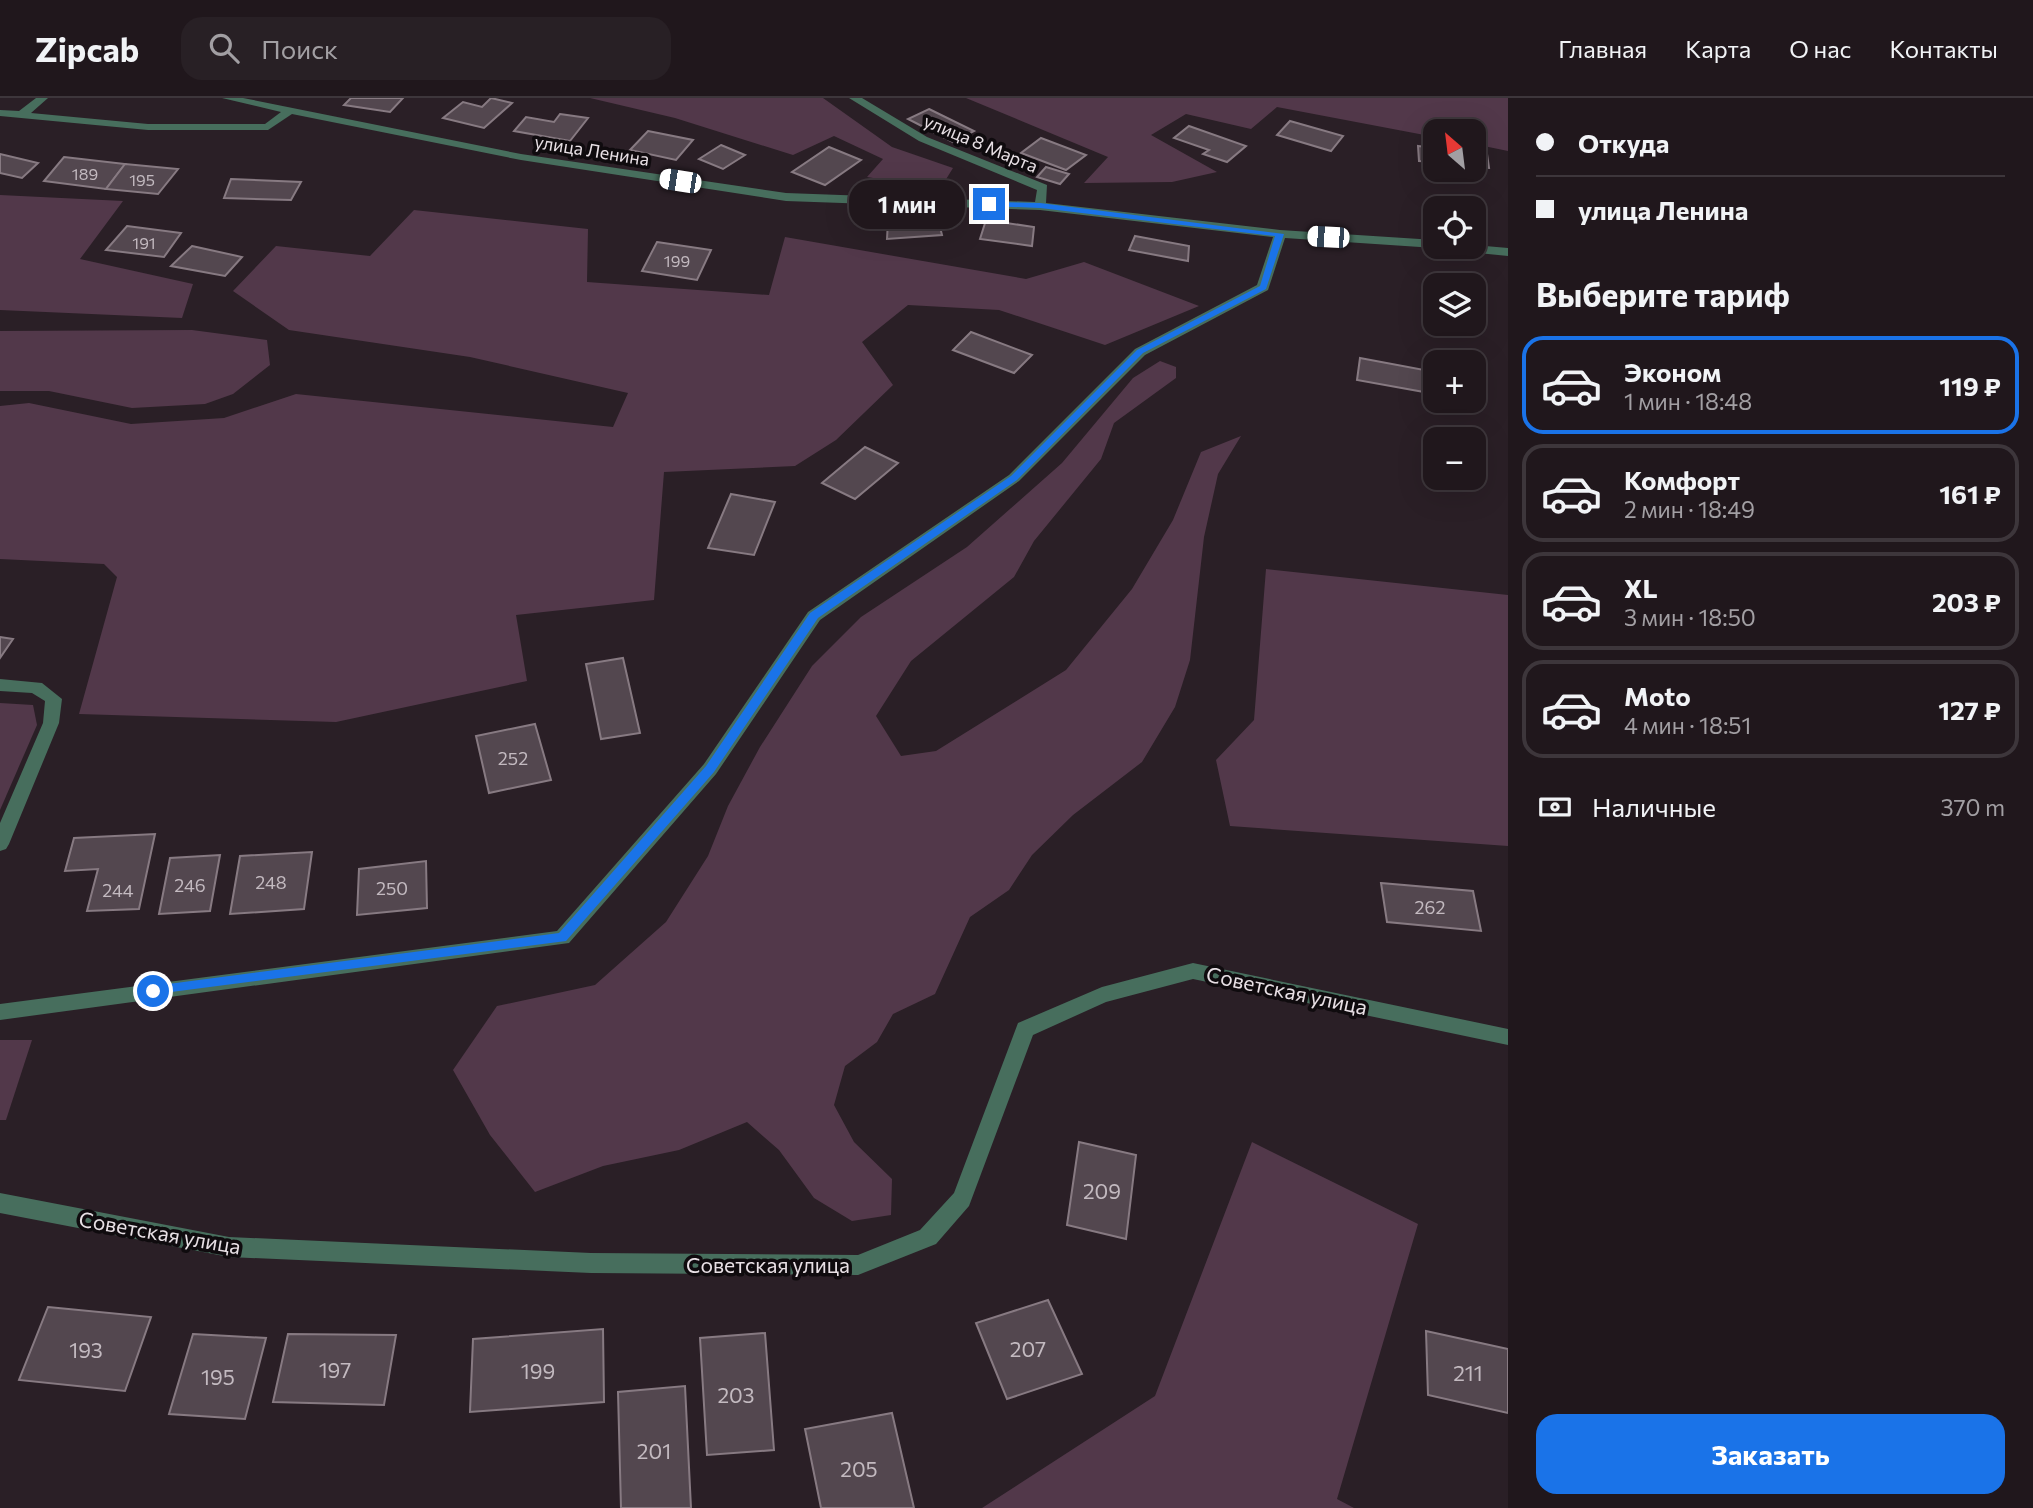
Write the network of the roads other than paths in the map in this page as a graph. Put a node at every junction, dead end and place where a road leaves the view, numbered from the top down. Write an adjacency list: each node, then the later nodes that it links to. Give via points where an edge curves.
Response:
1 (43, 98): 5 (street)
2 (227, 98): 4 (street, улица Ленина)
3 (854, 98): 7 (street, улица 8 Марта, via 923,139 1043,188)
4 (290, 111): 5 (street, via 268,127 148,127); 7 (street, улица Ленина, via 521,157 786,197)
5 (24, 113): 6 (street)
6 (0, 114)
7 (1040, 206): 8 (street, улица Ленина)
8 (1280, 234): 9 (street, улица Ленина); 14 (street, via 1263,287 1140,352 1014,478 814,616 710,769 562,938)
9 (1423, 243)
10 (1486, 250): 11 (street)
11 (1508, 252)
12 (0, 685): 13 (street, via 36,687 54,698 51,723)
13 (0, 844)
14 (0, 1012)
15 (1508, 1037): 16 (street, Советская улица, via 1194,971 1102,995 1025,1029 962,1199 928,1237 858,1265 591,1263 229,1247)
16 (0, 1203)

